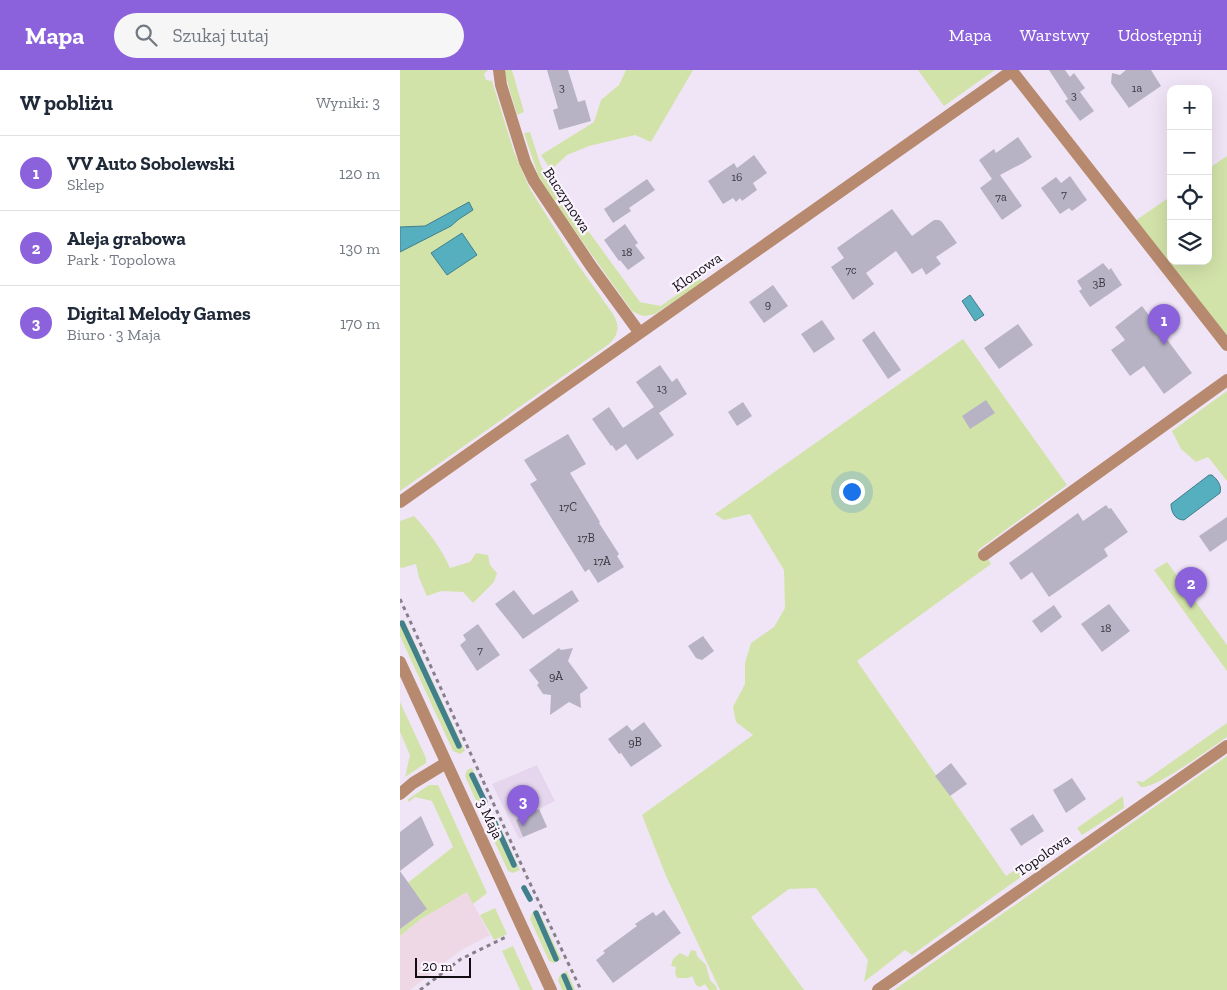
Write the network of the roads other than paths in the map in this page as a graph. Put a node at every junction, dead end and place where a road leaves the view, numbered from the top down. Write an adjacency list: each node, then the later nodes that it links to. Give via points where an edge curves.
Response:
1 (499, 70): 3 (street, Buczynowa, via 501,86 534,181)
2 (1013, 70): 3 (street, Klonowa); 4 (street)
3 (639, 332): 6 (street, Klonowa)
4 (1227, 345)
5 (1227, 380): 7 (street)
6 (400, 502)
7 (984, 555)
8 (400, 662): 10 (street, 3 Maja)
9 (1227, 746): 13 (street, Topolowa)
10 (446, 763): 11 (street); 12 (street, 3 Maja)
11 (400, 794)
12 (551, 990)
13 (878, 990)

